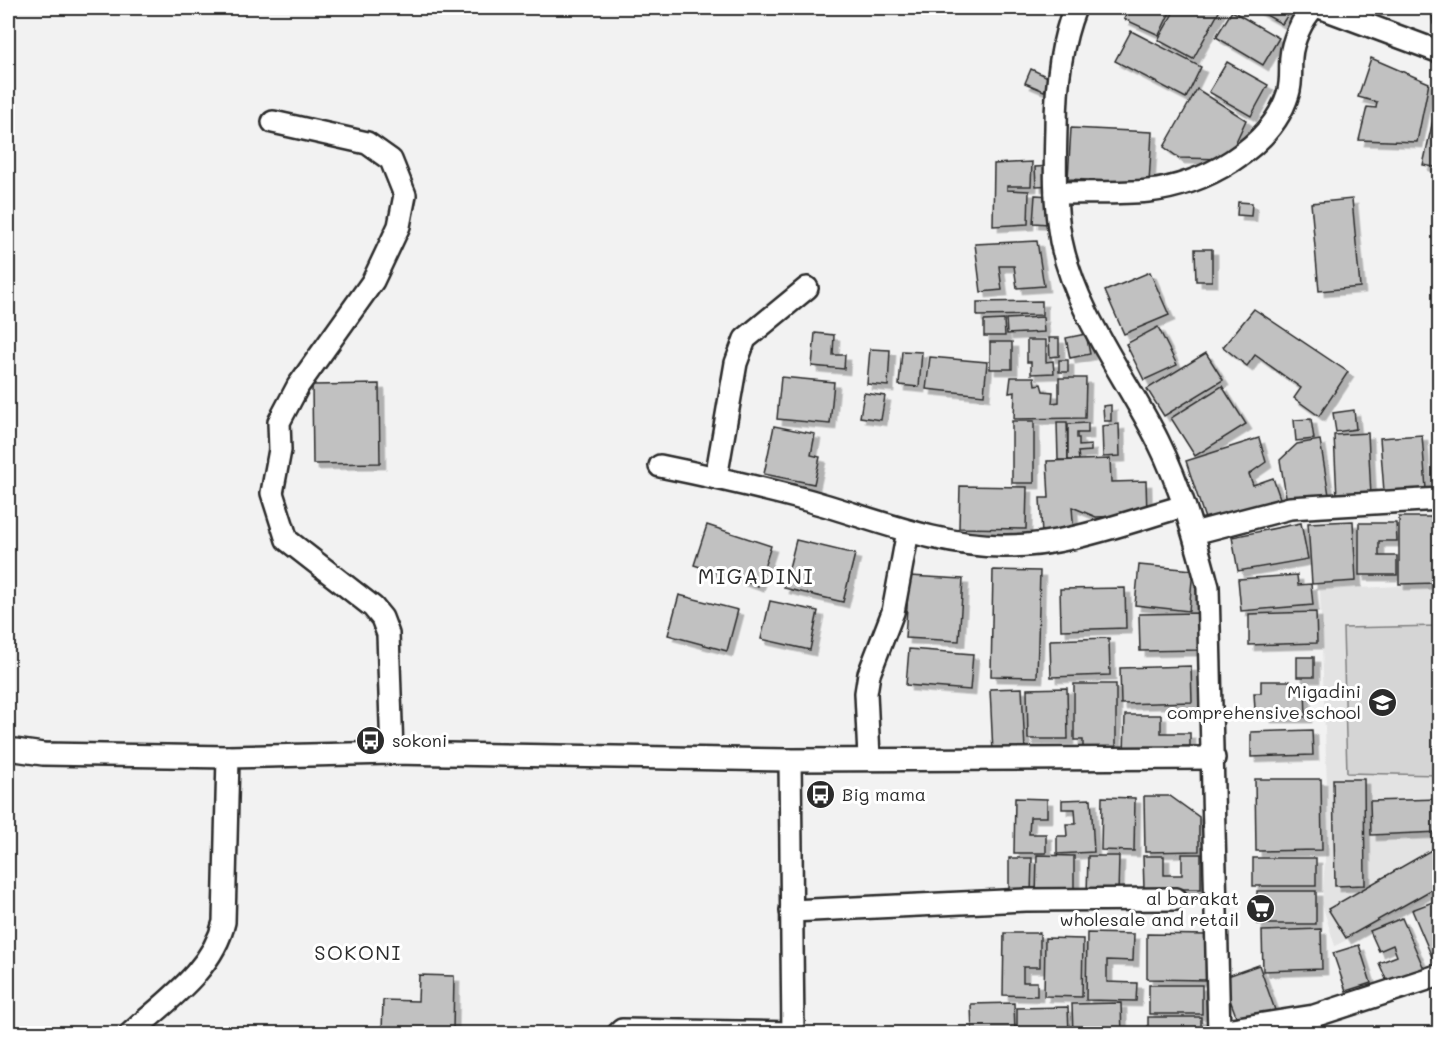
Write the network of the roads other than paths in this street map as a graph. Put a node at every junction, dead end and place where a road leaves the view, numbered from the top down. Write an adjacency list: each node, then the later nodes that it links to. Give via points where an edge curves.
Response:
1 (1075, 8): 6 (street, via 1068,24 1056,100)
2 (1313, 8): 6 (street, via 1294,43 1289,92 1282,110 1251,149 1173,186 1148,191)
3 (1322, 8): 4 (street)
4 (1440, 52)
5 (273, 122): 15 (street, via 367,143 391,160 405,195 399,226 373,281 298,386 279,422 280,450 272,493 286,540 342,581 382,618 388,634)
6 (1056, 192): 11 (street, via 1062,242 1075,283 1092,322 1159,443)
7 (807, 288): 9 (street, via 745,339 736,363)
8 (660, 466): 9 (street)
9 (716, 478): 12 (street, via 807,500)
10 (1440, 499): 13 (street, via 1290,508)
11 (1184, 506): 12 (street, via 1070,538 1007,546); 13 (street)
12 (908, 531): 17 (street, via 893,612 869,674)
13 (1194, 533): 18 (street, via 1208,587)
14 (8, 749): 16 (street, via 43,754)
15 (392, 753): 16 (street); 19 (street)
16 (228, 757): 25 (street, via 224,922 220,942 189,979)
17 (869, 758): 18 (street); 19 (street)
18 (1214, 758): 23 (street)
19 (790, 760): 21 (street)
20 (1176, 899): 21 (street, via 1026,900)
21 (791, 911): 24 (street)
22 (1440, 975): 23 (street, via 1314,1016)
23 (1219, 1032)
24 (792, 1033): 26 (street, via 622,1030)
25 (130, 1034)
26 (618, 1034)

